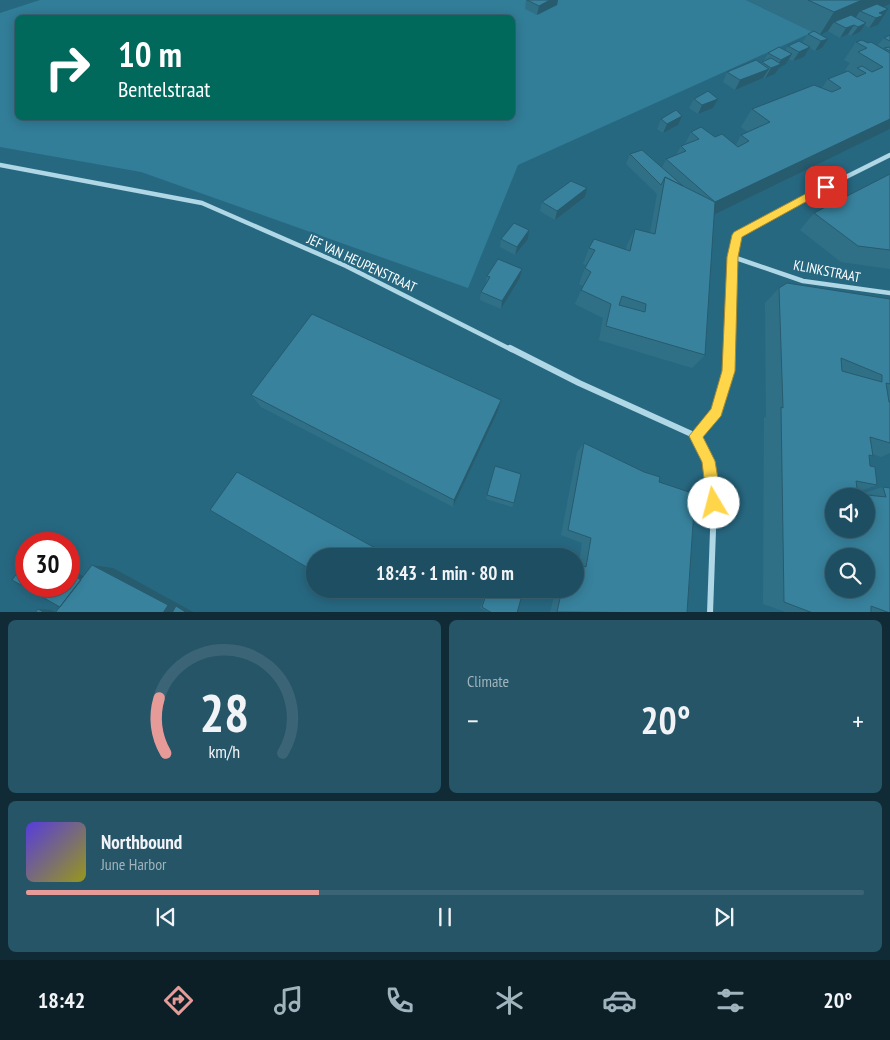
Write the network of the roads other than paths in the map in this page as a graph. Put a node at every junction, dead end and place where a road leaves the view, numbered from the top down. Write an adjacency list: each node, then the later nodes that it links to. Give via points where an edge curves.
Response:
1 (890, 155): 3 (street, via 737,235)
2 (0, 165): 5 (street, JEF VAN HEUPENSTRAAT, via 202,203 346,266 579,383)
3 (733, 257): 4 (street, KLINKSTRAAT, via 803,281); 5 (street, via 728,371 717,412)
4 (890, 293)
5 (696, 436): 6 (street, via 708,461 714,503)
6 (710, 612)

